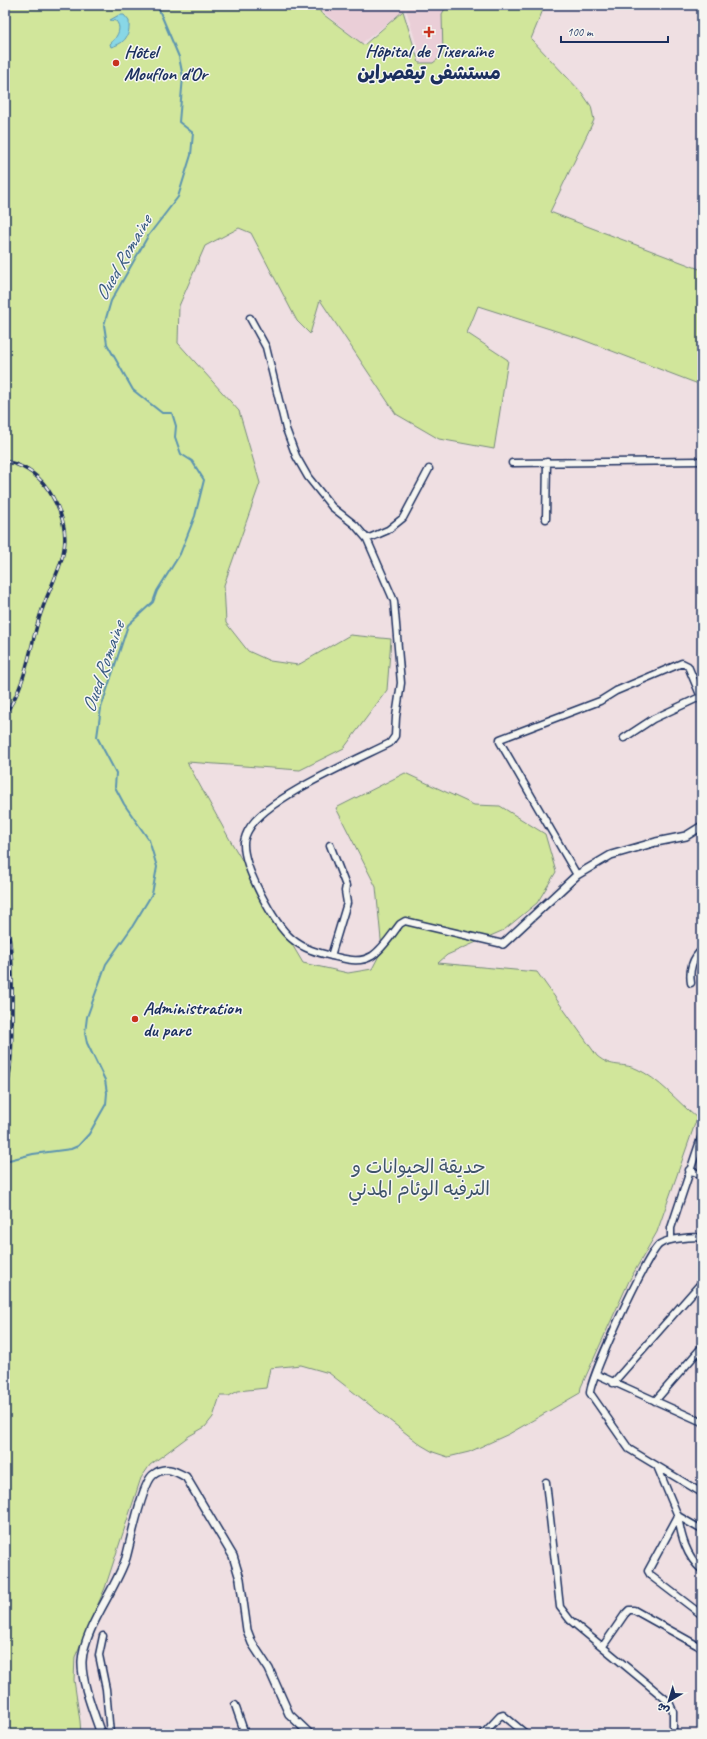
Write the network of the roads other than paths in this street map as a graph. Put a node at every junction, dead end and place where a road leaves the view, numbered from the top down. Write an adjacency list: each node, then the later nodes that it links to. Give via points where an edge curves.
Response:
1 (250, 318): 7 (street, via 266,347 286,429 296,456 308,477 332,507 355,525)
2 (702, 461): 3 (street)
3 (547, 462): 4 (street); 6 (street)
4 (512, 463)
5 (429, 469): 7 (street, via 403,518 388,530)
6 (546, 519)
7 (367, 539): 15 (street, via 396,607 402,683 395,736 390,743 287,796 264,811 249,828 244,842 246,859 267,908 291,938 306,948)
8 (702, 696): 9 (street, via 653,719); 12 (street, via 688,666 682,663 600,700 500,739)
9 (624, 738)
10 (702, 826): 12 (street, via 686,836 611,855)
11 (330, 845): 15 (street, via 346,886 347,903)
12 (577, 875): 13 (street)
13 (503, 944): 15 (street, via 405,921 372,956 351,961)
14 (702, 950): 16 (street, via 689,970)
15 (331, 956)
16 (691, 983)
17 (702, 1135): 18 (street)
18 (689, 1170): 19 (street); 21 (street, via 671,1228)
19 (702, 1175)
20 (702, 1238): 21 (street)
21 (671, 1240): 24 (street, via 659,1244 652,1253 621,1313)
22 (702, 1282): 25 (street)
23 (702, 1347): 26 (street)
24 (596, 1374): 25 (street); 28 (street, via 590,1389 594,1399 626,1446)
25 (613, 1383): 26 (street)
26 (655, 1401): 27 (street)
27 (701, 1421)
28 (657, 1466): 30 (street); 31 (street)
29 (546, 1482): 36 (street, via 560,1607 570,1620)
30 (702, 1493)
31 (678, 1516): 32 (street); 33 (street, via 688,1552); 34 (street, via 648,1571)
32 (702, 1530)
33 (702, 1570)
34 (702, 1615)
35 (103, 1636): 40 (street, via 98,1655 106,1690)
36 (603, 1646): 37 (street, via 625,1614 629,1610 634,1610); 45 (street, via 669,1702 673,1711)
37 (702, 1648)
38 (235, 1705): 41 (street)
39 (101, 1734): 42 (street, via 85,1679 82,1662 84,1647 90,1630 120,1574 144,1490 152,1475 162,1469 174,1470 186,1477 233,1556 240,1579 247,1630 252,1643 269,1669 289,1714)
40 (110, 1734)
41 (245, 1734)
42 (310, 1734)
43 (483, 1734): 44 (street, via 503,1715)
44 (526, 1734)
45 (674, 1734)

